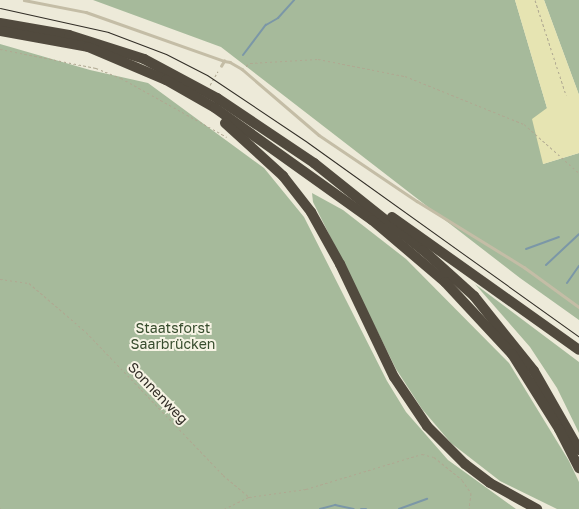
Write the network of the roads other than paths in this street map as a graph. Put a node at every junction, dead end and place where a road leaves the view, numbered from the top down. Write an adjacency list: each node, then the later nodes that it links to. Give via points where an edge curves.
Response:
1 (24, 0): 4 (lane, via 86,12)
2 (0, 23): 7 (highway, via 113,47 169,70 249,119)
3 (0, 30): 6 (highway, via 113,55)
4 (224, 61): 5 (lane); 8 (lane, via 242,68 325,139)
5 (221, 66)
6 (190, 94): 11 (highway, via 215,108 372,220 451,287 522,369); 12 (highway, via 268,160 298,193 340,264 394,377 427,426 451,452 490,483)
7 (341, 183): 9 (highway, via 448,254); 10 (highway, via 474,296 534,371)
8 (579, 306)
9 (579, 350)
10 (579, 450)
11 (579, 468)
12 (537, 509)

